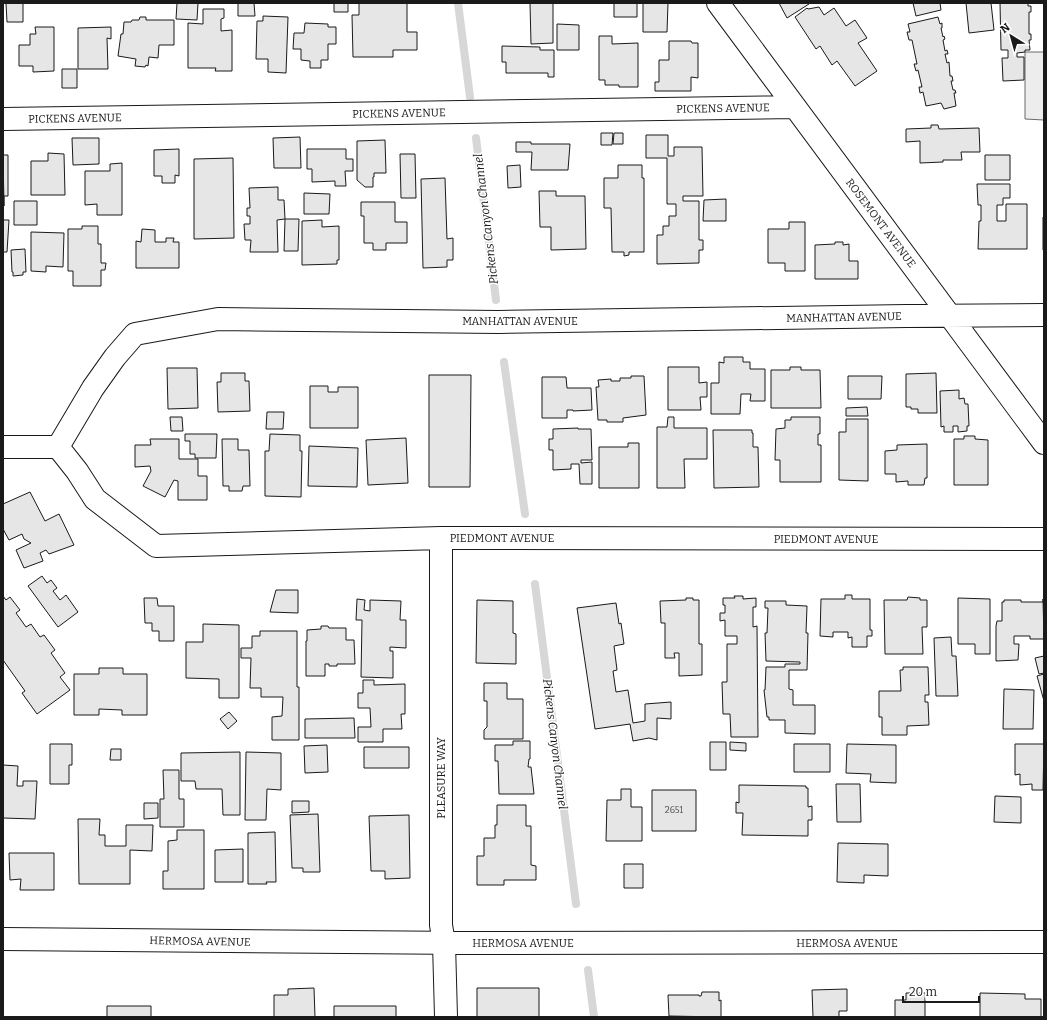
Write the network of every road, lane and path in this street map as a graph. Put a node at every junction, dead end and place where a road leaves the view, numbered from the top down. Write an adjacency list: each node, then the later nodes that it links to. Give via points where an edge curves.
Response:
1 (718, 3): 2 (street, ROSEMONT AVENUE)
2 (795, 107): 3 (street, PICKENS AVENUE); 5 (street, ROSEMONT AVENUE)
3 (3, 119)
4 (1044, 315): 5 (street, MANHATTAN AVENUE)
5 (950, 316): 6 (street, ROSEMONT AVENUE); 8 (street, MANHATTAN AVENUE, via 499,322 218,319 135,334 93,388)
6 (1044, 443)
7 (3, 446): 8 (street)
8 (58, 446): 9 (street, PIEDMONT AVENUE, via 95,499 156,546)
9 (441, 538): 10 (street, PIEDMONT AVENUE); 13 (street, PLEASURE WAY, via 441,925)
10 (1044, 539)
11 (3, 939): 13 (street, HERMOSA AVENUE)
12 (1044, 942): 13 (street, HERMOSA AVENUE)
13 (444, 943): 14 (street, PLEASURE WAY)
14 (446, 1017)

